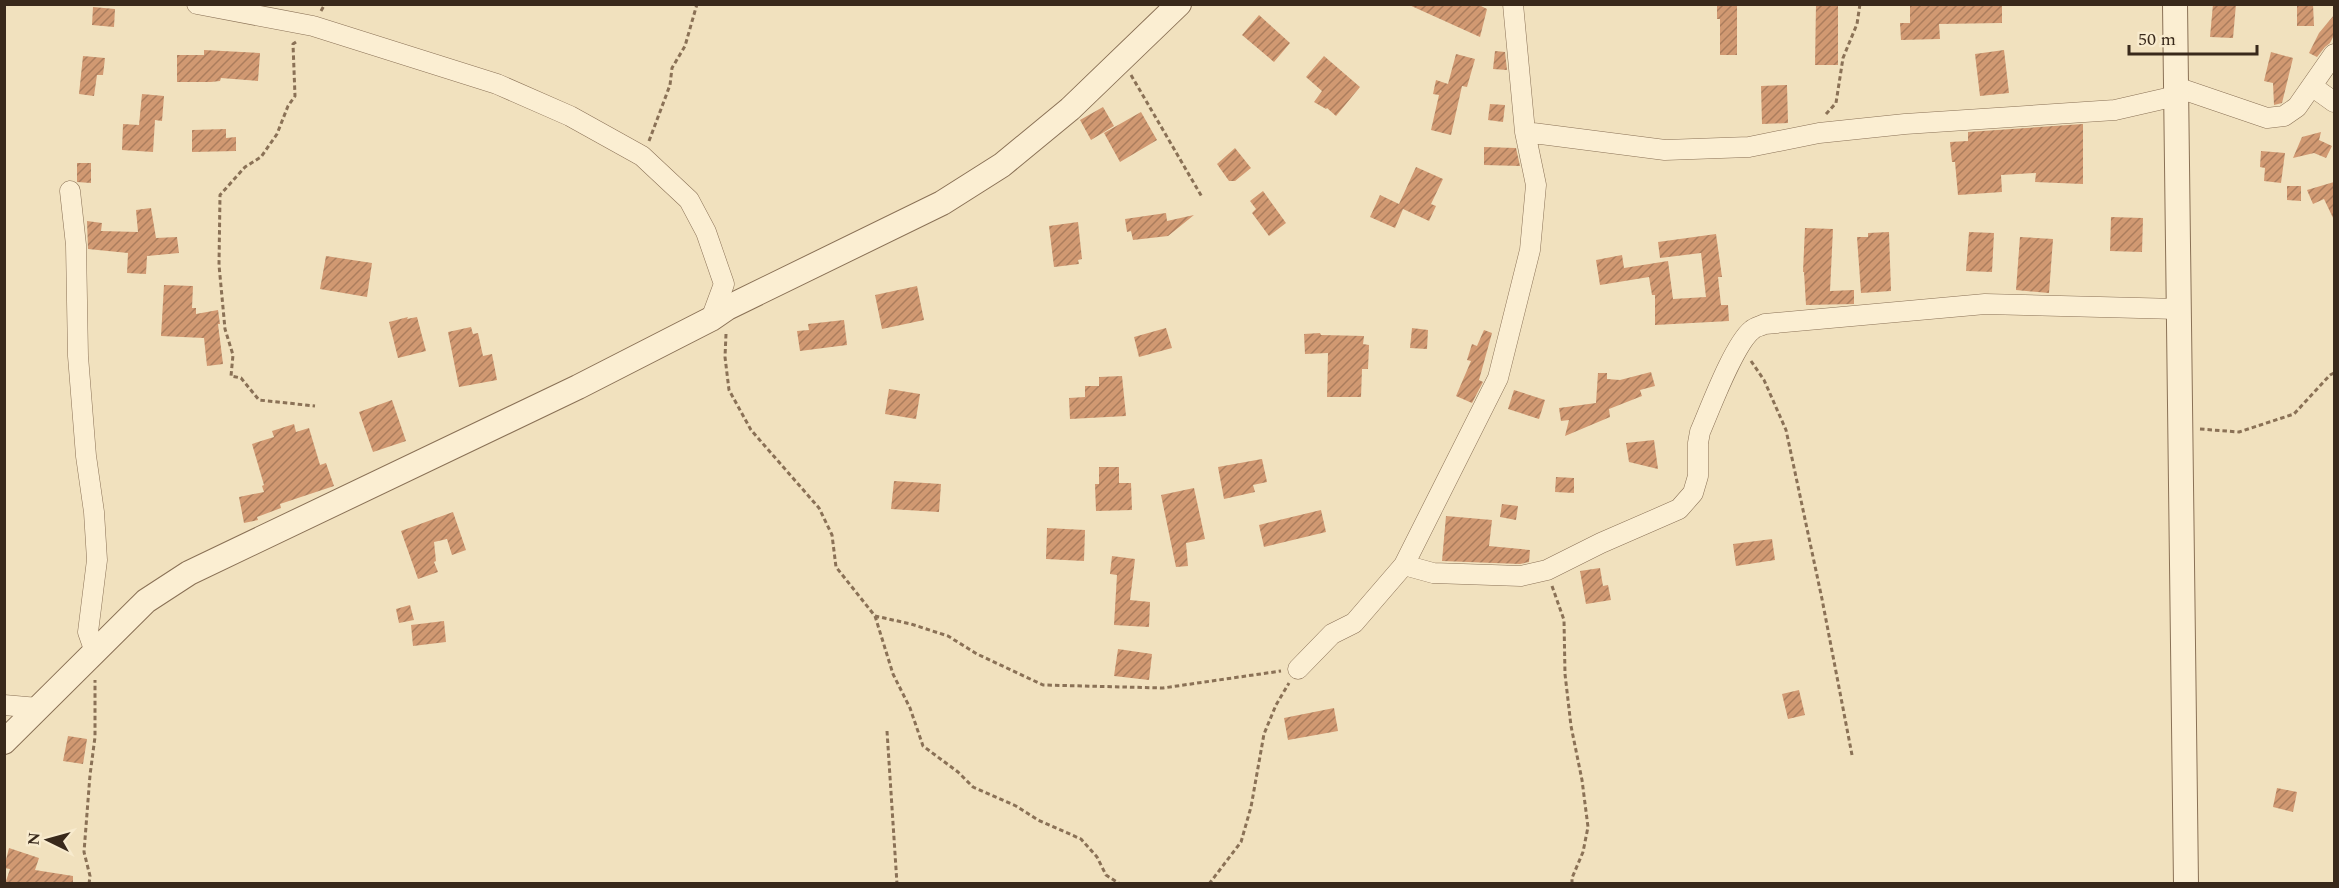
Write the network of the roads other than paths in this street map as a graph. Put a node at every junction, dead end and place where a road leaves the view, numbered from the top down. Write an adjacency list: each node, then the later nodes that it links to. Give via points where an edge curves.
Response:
1 (197, 4): 12 (street, via 313,26 497,84 570,116 642,156 689,200 706,232 724,284)
2 (1179, 4): 12 (street, via 1070,109 1002,165 942,203)
3 (1513, 4): 9 (street)
4 (2175, 4): 7 (street)
5 (2334, 54): 6 (street)
6 (2313, 87): 7 (street, via 2284,116 2267,118); 8 (street)
7 (2176, 91): 9 (street, via 2115,110 1905,124 1818,133 1749,147 1665,150); 11 (street)
8 (2334, 102)
9 (1525, 132): 13 (street, via 1536,185 1530,250 1498,378)
10 (70, 190): 14 (street, via 76,244 78,356 98,560 88,632)
11 (2178, 309): 13 (street, via 1985,304 1765,324 1752,330 1740,345 1700,432 1698,476 1693,493 1679,509 1547,570 1521,576 1433,573); 19 (street)
12 (719, 314): 14 (street, via 578,387 189,573 146,601)
13 (1404, 565): 15 (street, via 1354,623 1332,634)
14 (95, 652): 17 (street)
15 (1298, 669)
16 (4, 705): 17 (street)
17 (38, 708): 18 (street)
18 (4, 742)
19 (2186, 884)

